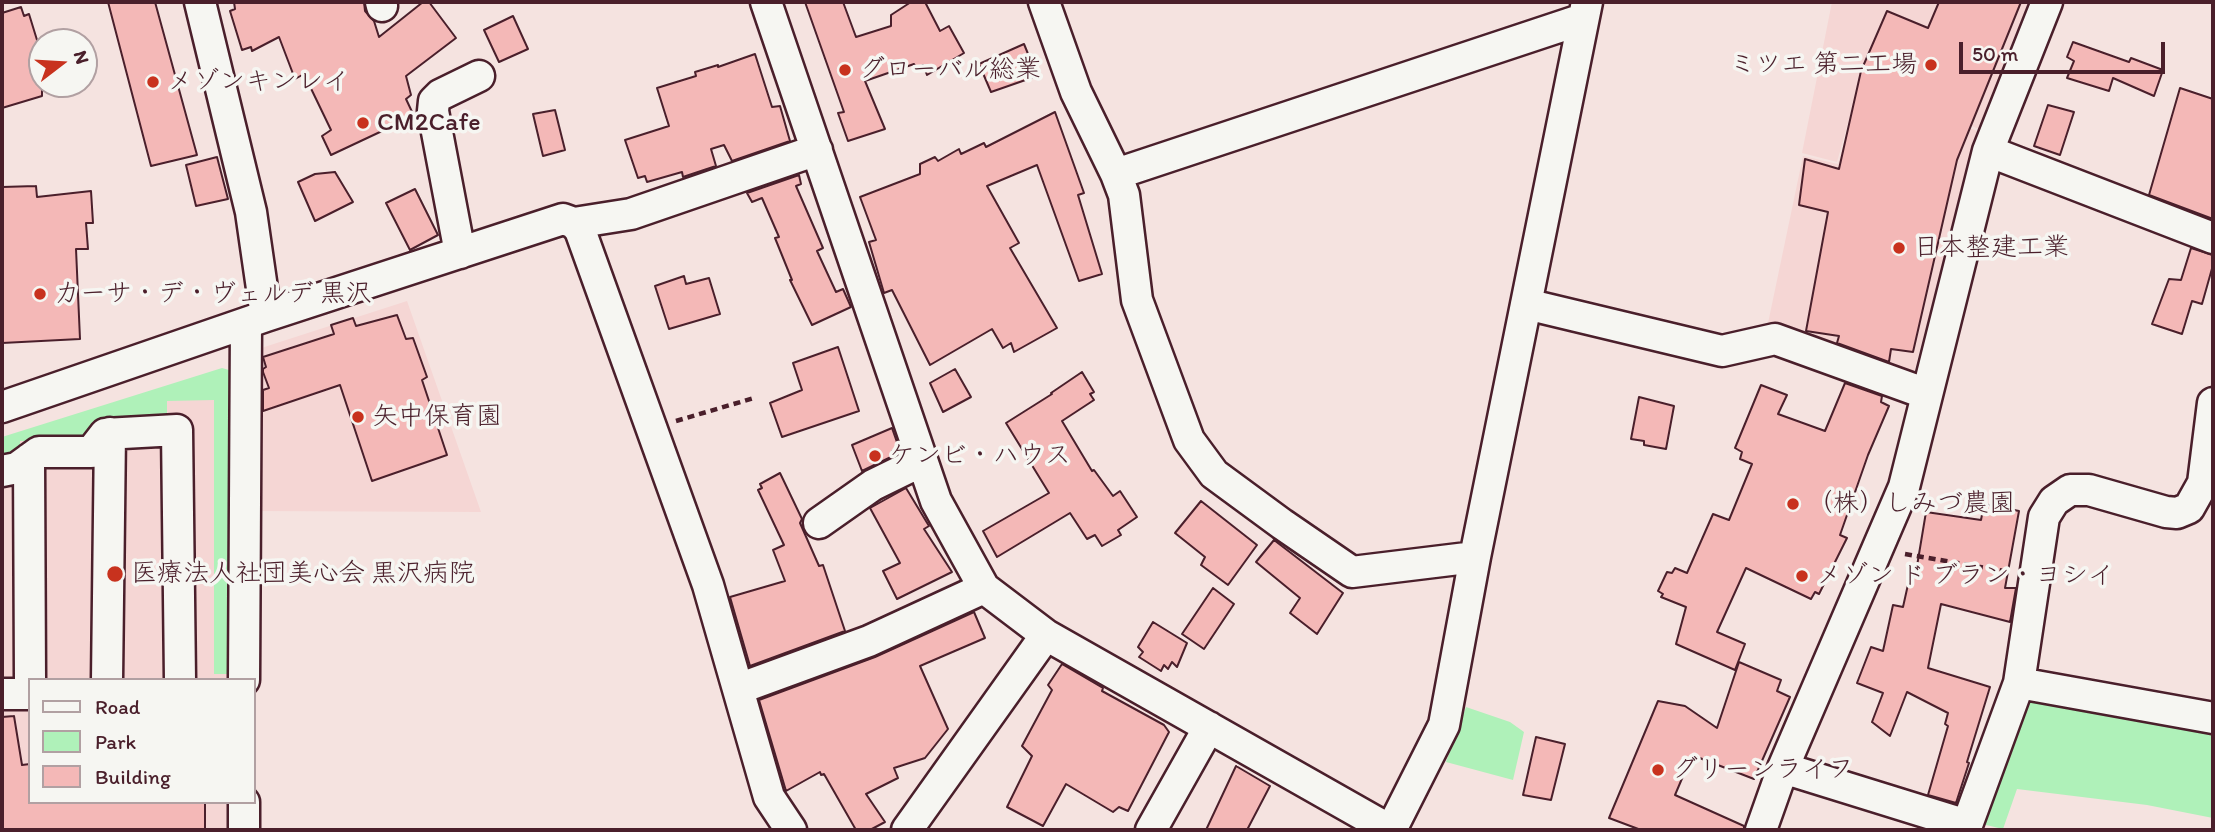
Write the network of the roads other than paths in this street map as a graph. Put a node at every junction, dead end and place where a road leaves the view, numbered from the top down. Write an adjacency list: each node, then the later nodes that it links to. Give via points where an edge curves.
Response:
1 (200, 2): 14 (street, via 251,212)
2 (766, 2): 7 (street)
3 (1044, 2): 9 (street, via 1076,92)
4 (2047, 2): 8 (street)
5 (1585, 10): 9 (street); 13 (street)
6 (479, 76): 12 (street, via 434,101)
7 (817, 150): 10 (street, via 631,214); 20 (street)
8 (1988, 152): 11 (street); 15 (street)
9 (1116, 174): 23 (street, via 1124,195 1137,300 1189,440 1214,474 1352,572)
10 (574, 222): 12 (street, via 562,219); 31 (street, via 708,585)
11 (2213, 238)
12 (460, 253): 14 (street)
13 (1525, 304): 15 (street, via 1722,351 1775,339); 23 (street)
14 (256, 320): 17 (street); 29 (street)
15 (1927, 394): 36 (street, via 1904,487)
16 (2213, 402): 30 (street, via 2203,483 2189,508 2166,512 2089,490 2070,490 2054,500 2044,517)
17 (2, 407)
18 (110, 433): 19 (street, via 91,452 39,452); 27 (street); 28 (street, via 177,430)
19 (29, 459): 21 (street, via 18,468); 26 (street)
20 (922, 461): 22 (street, via 873,485); 24 (street, via 936,501)
21 (2, 471)
22 (820, 523)
23 (1475, 557): 43 (street, via 1444,725)
24 (984, 588): 25 (street); 31 (street, via 869,641)
25 (1046, 635): 35 (street); 41 (street)
26 (30, 678)
27 (107, 678)
28 (180, 678)
29 (244, 678)
30 (2020, 683): 34 (street); 38 (street)
31 (737, 689): 40 (street, via 769,797)
32 (2, 694): 33 (street)
33 (28, 694)
34 (2213, 718)
35 (1209, 727): 42 (street); 43 (street)
36 (1783, 768): 38 (street); 44 (street)
37 (244, 804): 39 (street)
38 (1966, 827)
39 (244, 830)
40 (791, 830)
41 (907, 830)
42 (1151, 830)
43 (1391, 830)
44 (1761, 830)

